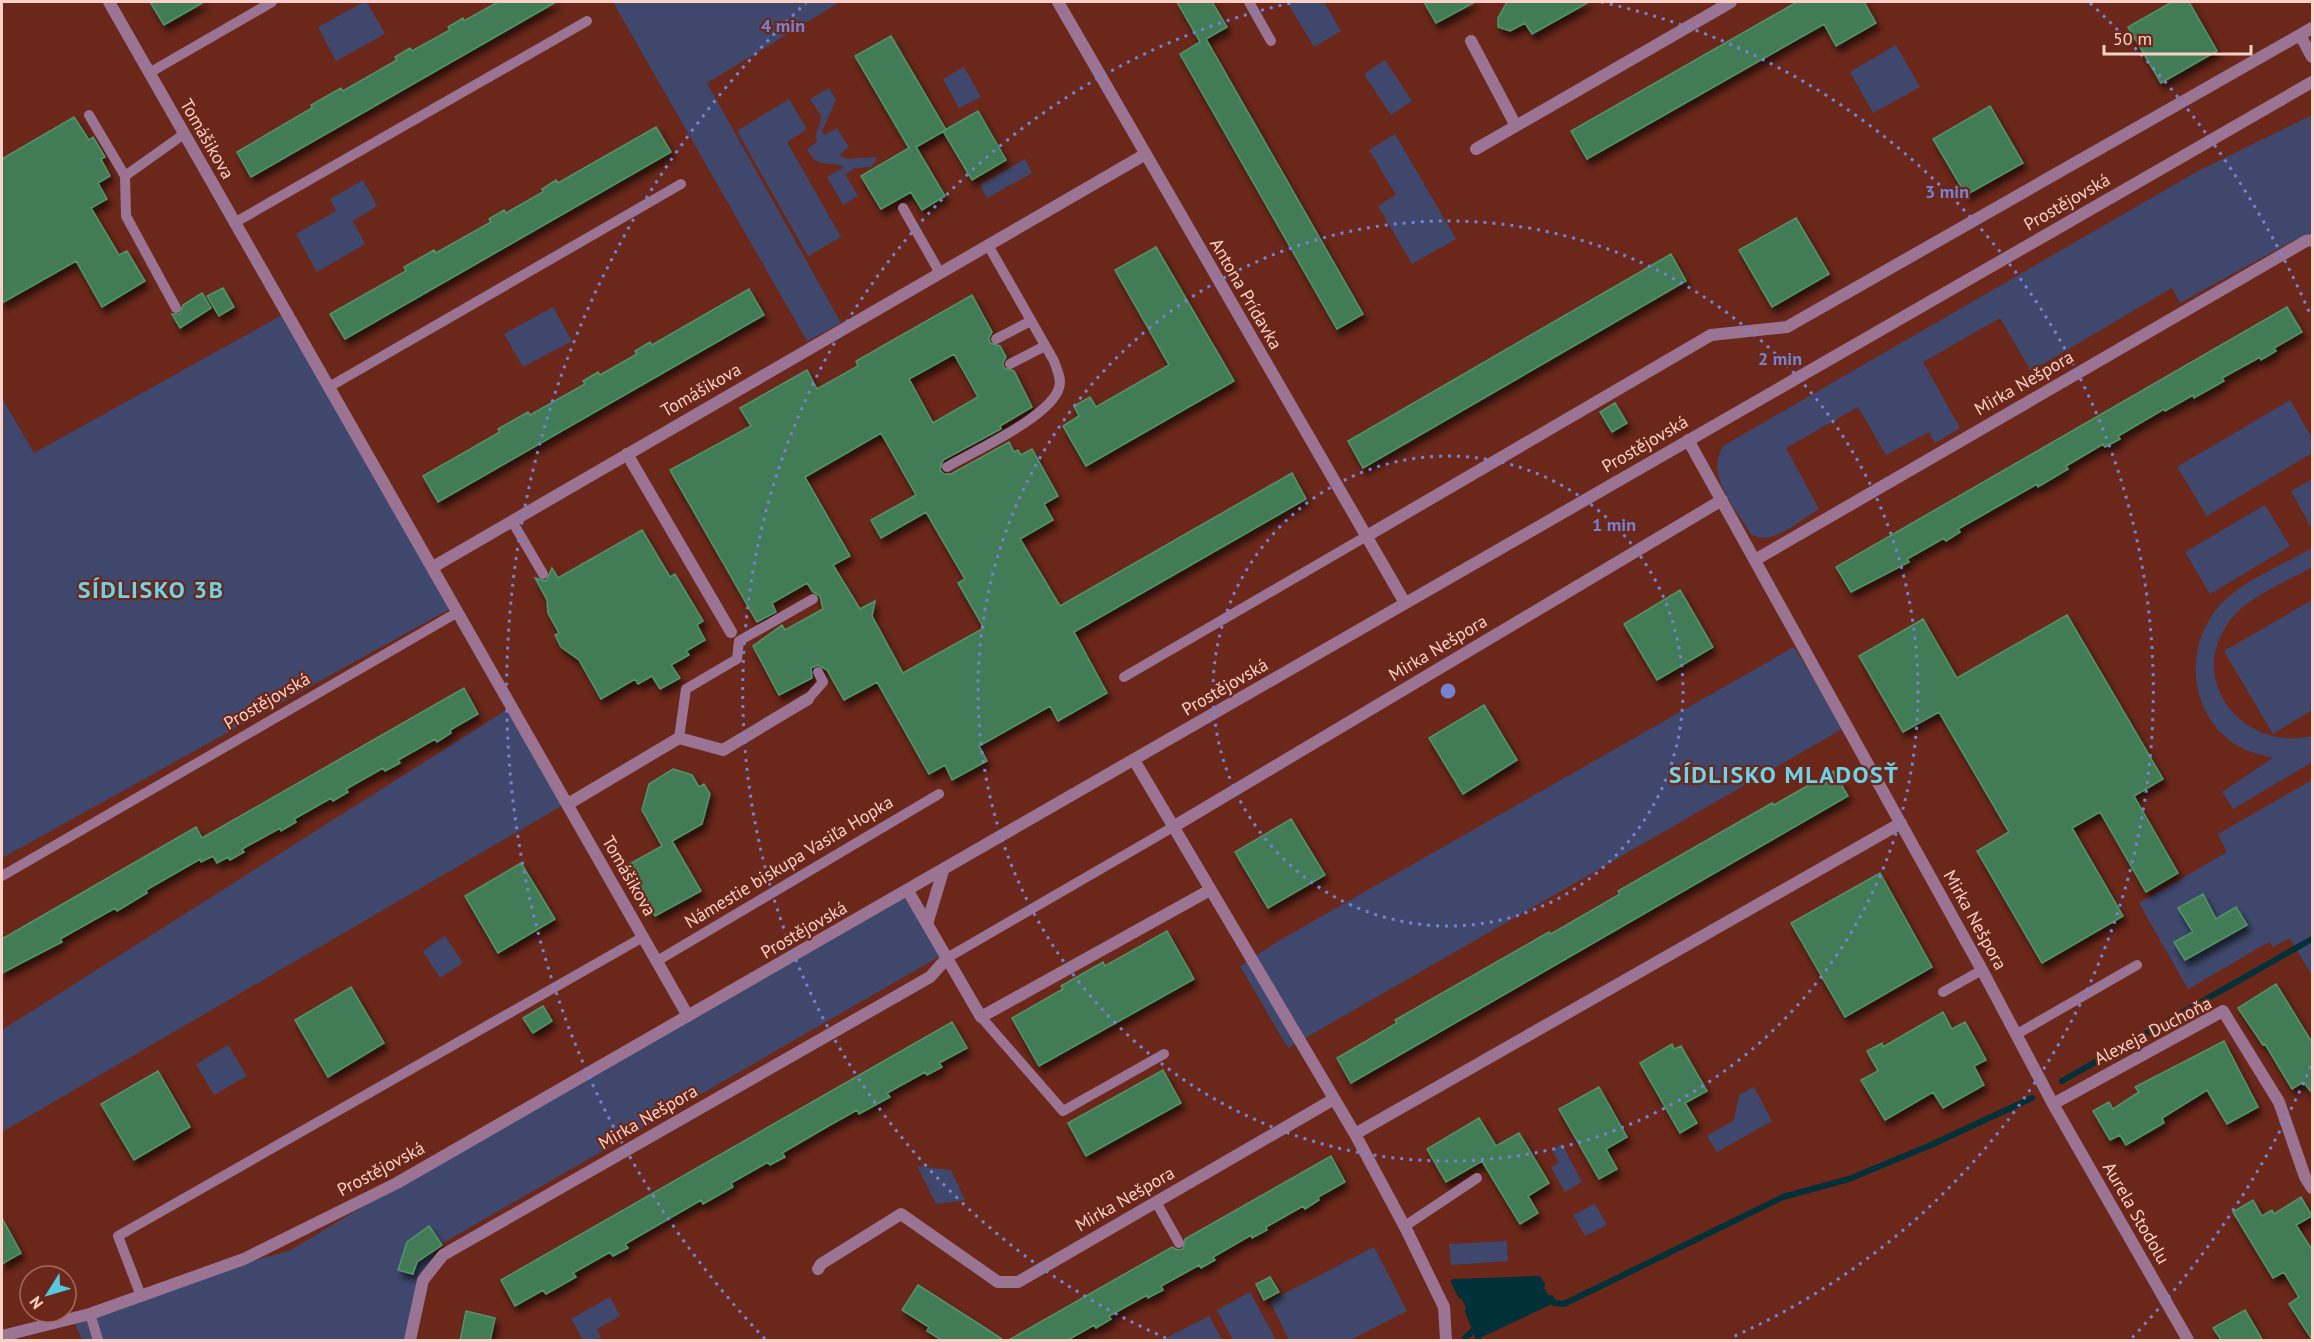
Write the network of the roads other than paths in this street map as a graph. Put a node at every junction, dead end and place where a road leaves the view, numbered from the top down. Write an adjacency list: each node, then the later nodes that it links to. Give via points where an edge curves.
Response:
1 (109, 2): 12 (street, Tomášikova)
2 (272, 2): 12 (lane)
3 (1058, 2): 18 (street, Antona Prídavka)
4 (1248, 2): 9 (lane)
5 (1731, 2): 15 (street)
6 (587, 21): 22 (lane)
7 (2313, 27): 8 (street, Prostějovská)
8 (2300, 35): 11 (street); 37 (street, Prostějovská, via 1787,327 1711,335)
9 (1271, 41)
10 (1471, 41): 15 (street)
11 (2313, 57)
12 (149, 73): 16 (street, Tomášikova)
13 (2313, 82): 32 (street, Prostějovská)
14 (89, 115): 19 (lane)
15 (1516, 126): 17 (street)
16 (183, 134): 19 (lane); 22 (street, Tomášikova)
17 (1476, 149)
18 (1144, 155): 24 (street, Tomášikova); 37 (street, Antona Prídavka)
19 (125, 176): 26 (lane, via 126,216)
20 (681, 184): 31 (lane)
21 (903, 208): 25 (lane)
22 (234, 223): 31 (street, Tomášikova)
23 (2313, 240): 38 (street, Mirka Nešpora)
24 (988, 245): 25 (street, Tomášikova); 27 (lane)
25 (940, 273): 33 (street, Tomášikova)
26 (176, 308)
27 (1031, 321): 28 (lane); 29 (lane)
28 (996, 339)
29 (1045, 346): 30 (lane); 34 (lane, via 1059,374 1060,387 1053,399 1042,412)
30 (1010, 364)
31 (329, 387): 39 (street, Tomášikova)
32 (1688, 440): 35 (street, Mirka Nešpora); 42 (street, Prostějovská)
33 (627, 454): 36 (street, Tomášikova); 44 (street)
34 (947, 467)
35 (1722, 500): 38 (street, Mirka Nešpora); 53 (street, Mirka Nešpora)
36 (512, 521): 39 (street, Tomášikova); 40 (lane)
37 (1365, 537): 42 (street, Antona Prídavka); 46 (lane)
38 (1755, 560): 52 (street, Mirka Nešpora)
39 (433, 567): 43 (street, Tomášikova)
40 (543, 574)
41 (813, 599): 48 (lane, via 739,640 737,659 686,689)
42 (1405, 603): 49 (street, Prostějovská)
43 (458, 612): 51 (street, Tomášikova); 55 (lane, Prostějovská)
44 (731, 632)
45 (818, 672): 47 (lane, via 824,682)
46 (1124, 677)
47 (808, 699): 48 (street, via 723,750)
48 (678, 738): 51 (street)
49 (1134, 760): 53 (street); 54 (street, Prostějovská)
50 (939, 794): 61 (lane, Námestie biskupa Vasiľa Hopka)
51 (568, 804): 59 (street, Tomášikova)
52 (1900, 823): 63 (street, Mirka Nešpora); 71 (street)
53 (1173, 827): 56 (street); 60 (lane)
54 (943, 871): 57 (street, Prostějovská); 58 (street)
55 (2, 876)
56 (1210, 890): 66 (street); 69 (street)
57 (909, 891): 58 (street); 65 (street, Prostějovská)
58 (927, 924): 60 (street)
59 (643, 937): 61 (street, Tomášikova); 78 (lane, via 118,1236)
60 (947, 958): 66 (street); 82 (street, Mirka Nešpora, via 930,977 443,1255 423,1280)
61 (657, 961): 65 (street, Tomášikova)
62 (2137, 965): 67 (lane)
63 (1982, 970): 64 (lane); 67 (street, Mirka Nešpora)
64 (1943, 992)
65 (688, 1016): 78 (street, Prostějovská, via 397,1183 244,1258)
66 (981, 1017): 68 (lane, via 1063,1111)
67 (2017, 1034): 70 (street, Mirka Nešpora)
68 (1164, 1054)
69 (1334, 1099): 71 (street); 74 (street, Mirka Nešpora)
70 (2052, 1104): 73 (street, Alexeja Duchoňa, via 2223,1011 2279,1102); 84 (street, Aurela Stodolu)
71 (1354, 1134): 75 (street)
72 (1477, 1178): 75 (lane)
73 (2313, 1188)
74 (1156, 1202): 76 (lane); 77 (street, Mirka Nešpora, via 1018,1282 998,1282 901,1214 850,1244)
75 (1404, 1226): 83 (street, via 1444,1307)
76 (1179, 1243)
77 (818, 1269)
78 (141, 1296): 79 (street, Prostějovská)
79 (90, 1314): 80 (street, Prostějovská); 81 (lane)
80 (2, 1336)
81 (98, 1341)
82 (410, 1341)
83 (1446, 1341)
84 (2188, 1341)

